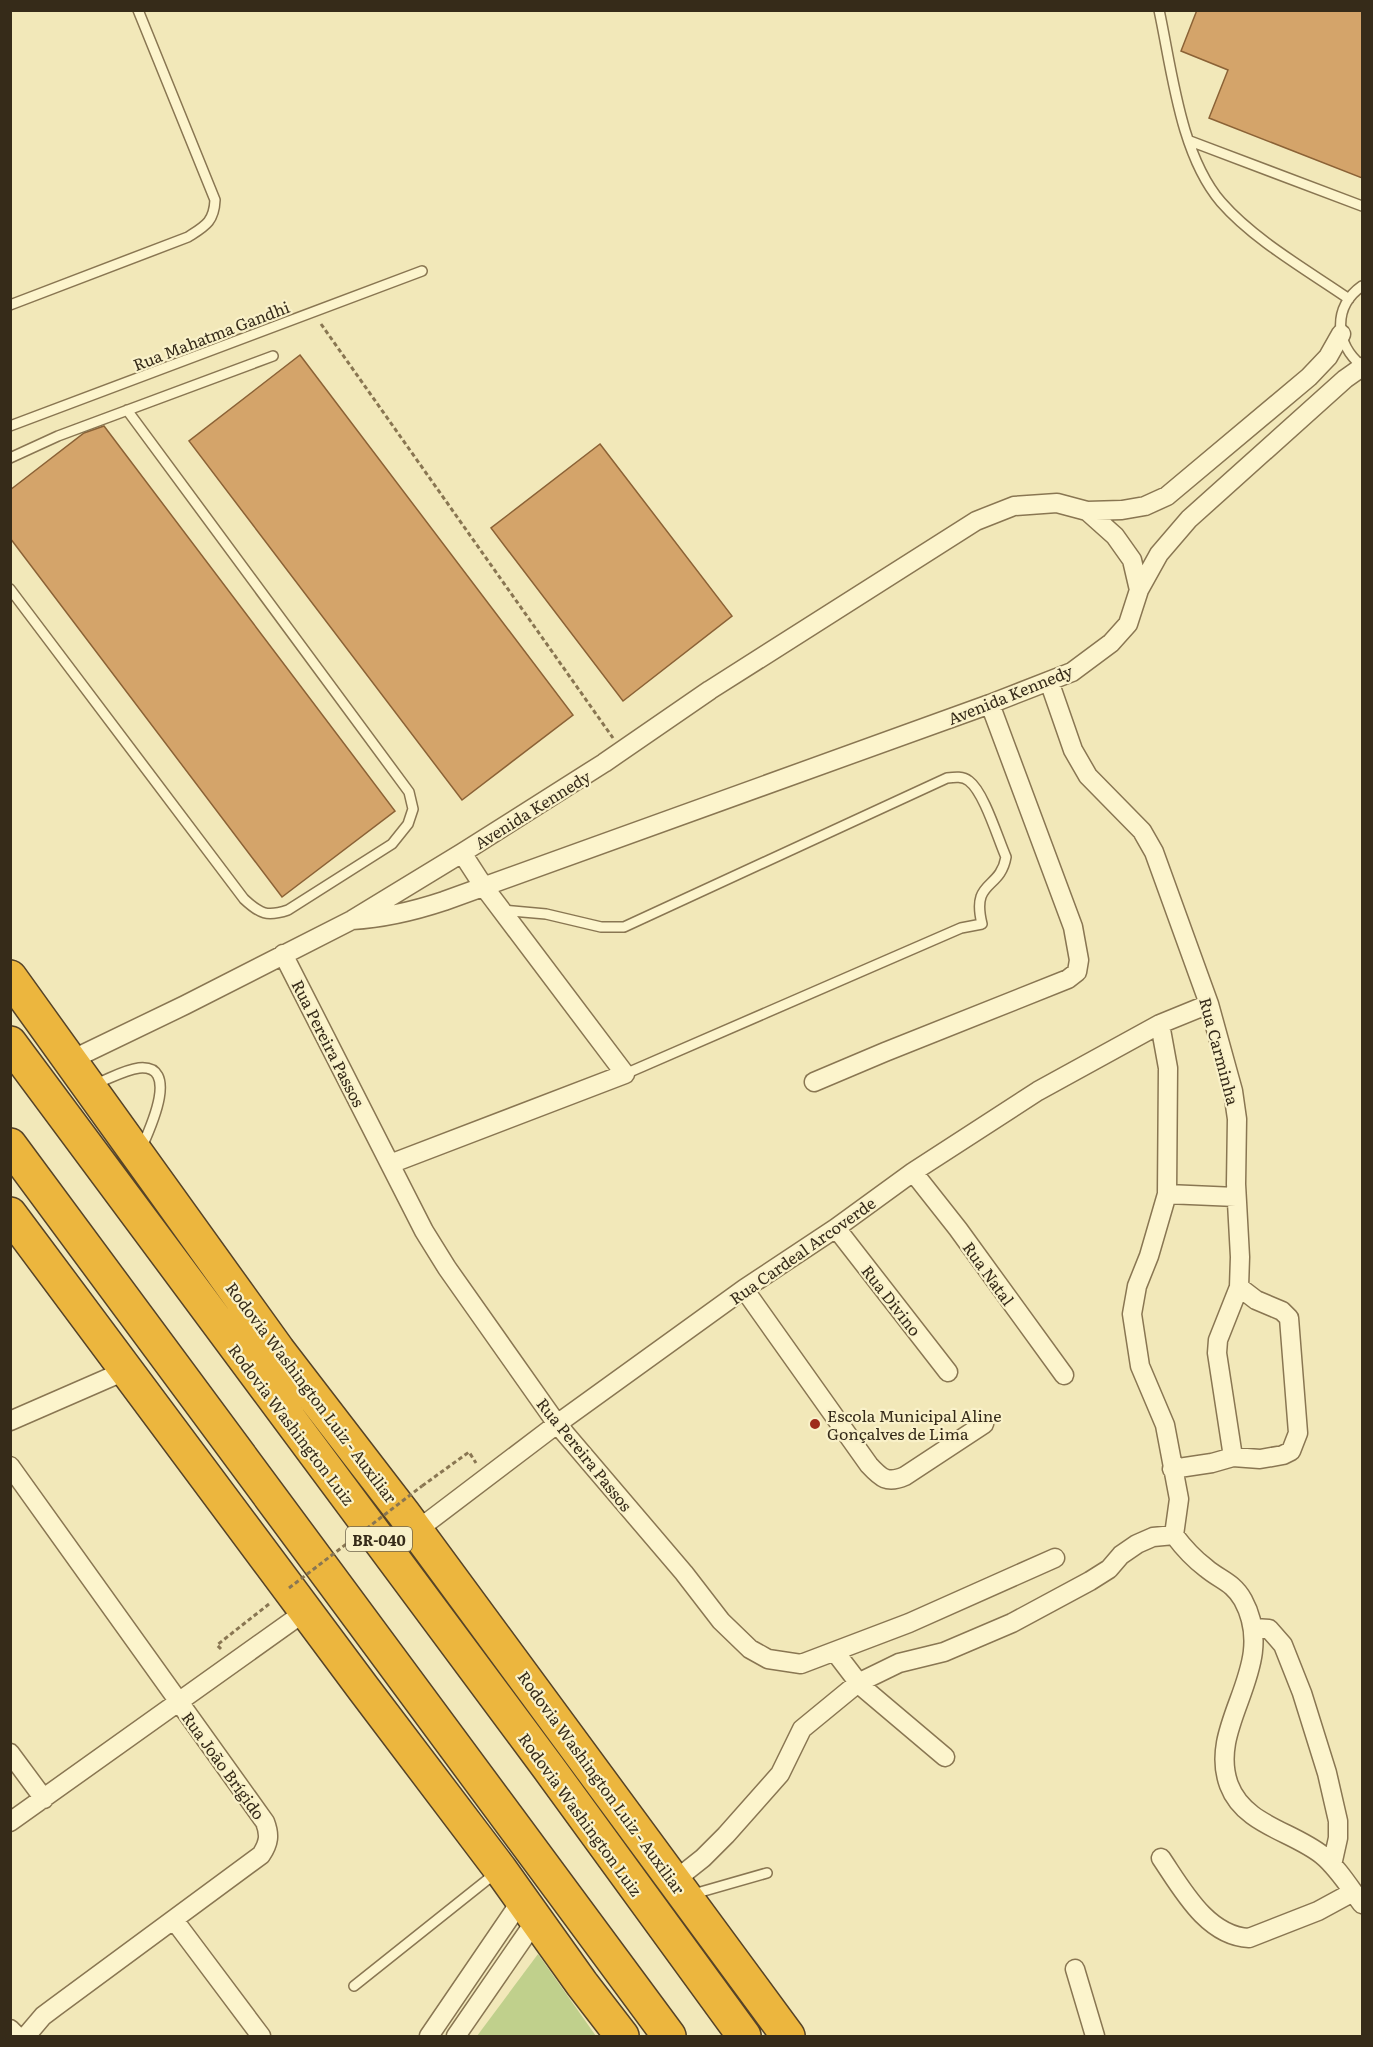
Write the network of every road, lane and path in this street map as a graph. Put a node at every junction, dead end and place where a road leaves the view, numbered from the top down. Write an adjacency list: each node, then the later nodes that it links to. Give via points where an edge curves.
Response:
1 (138, 10): 8 (lane, via 215,201 214,215 188,237)
2 (1160, 10): 3 (lane)
3 (1190, 141): 4 (lane); 7 (lane, via 1198,166 1220,200 1245,226)
4 (1362, 206)
5 (422, 271): 9 (lane, Rua Mahatma Gandhi)
6 (1362, 286): 7 (lane)
7 (1349, 299): 10 (lane, via 1341,316)
8 (10, 305)
9 (313, 313): 14 (lane, Rua Mahatma Gandhi); 21 (path)
10 (1341, 334): 12 (lane, via 1345,347); 16 (street, via 1328,357 1308,377 1167,496 1145,506)
11 (273, 356): 13 (lane)
12 (1362, 366): 18 (street, via 1189,519 1159,554)
13 (127, 410): 15 (lane); 17 (lane, via 409,792 413,809 408,824 392,844 288,910 266,914 255,909)
14 (10, 426)
15 (10, 458)
16 (1087, 511): 18 (street, Avenida Kennedy, via 1115,536 1132,560); 21 (street, Avenida Kennedy, via 1057,503 1014,506 976,521 710,690)
17 (10, 589)
18 (1139, 590): 19 (street, Avenida Kennedy, via 1128,624 1111,643 1072,672)
19 (1049, 681): 20 (street, Avenida Kennedy); 28 (street, Rua Carminha, via 1073,750 1088,776 1142,831 1154,852)
20 (990, 704): 23 (street, Avenida Kennedy); 33 (street, via 1072,927 1079,960 1077,972)
21 (622, 751): 22 (street, Avenida Kennedy)
22 (462, 854): 23 (street); 25 (street, Avenida Kennedy)
23 (484, 887): 24 (street); 25 (street, Avenida Kennedy, via 399,914)
24 (501, 909): 32 (street); 32 (lane, via 546,914 601,927 624,927 947,778 960,777 979,791 1006,857 1000,873 978,901 982,924 961,928)
25 (352, 920): 26 (street, Avenida Kennedy)
26 (284, 954): 31 (street, Avenida Kennedy); 37 (street, Rua Pereira Passos)
27 (10, 977): 31 (highway, Rodovia Washington Luiz - Auxiliar)
28 (1209, 1004): 29 (street, Rua Cardeal Arcoverde); 40 (street, Rua Carminha, via 1237,1119)
29 (1160, 1024): 38 (street, Rua Cardeal Arcoverde, via 1038,1091); 39 (street, via 1168,1068)
30 (10, 1043): 57 (highway, Rodovia Washington Luiz / BR-040)
31 (71, 1060): 34 (highway, Rodovia Washington Luiz - Auxiliar)
32 (625, 1074): 37 (street)
33 (814, 1082)
34 (90, 1086): 36 (highway, Rodovia Washington Luiz - Auxiliar); 36 (lane, via 133,1069 150,1069 157,1074 161,1089)
35 (10, 1145): 88 (highway)
36 (138, 1156): 45 (highway, Rodovia Washington Luiz - Auxiliar)
37 (390, 1164): 50 (street, Rua Pereira Passos, via 447,1268)
38 (913, 1172): 42 (street, Rua Cardeal Arcoverde); 48 (street, Rua Natal)
39 (1167, 1194): 40 (street); 55 (street, via 1137,1286 1132,1314 1140,1366 1165,1425)
40 (1236, 1197): 43 (street, Rua Carminha)
41 (10, 1214): 46 (highway)
42 (836, 1228): 44 (street, Rua Cardeal Arcoverde); 47 (street, Rua Divino)
43 (1239, 1287): 52 (street, Rua Carminha, via 1218,1340 1217,1353); 52 (street, via 1289,1318 1298,1433 1291,1451 1282,1455 1260,1460)
44 (744, 1289): 50 (street, Rua Cardeal Arcoverde); 51 (street, via 879,1475 888,1480 905,1476)
45 (278, 1350): 56 (highway, Rodovia Washington Luiz - Auxiliar); 57 (highway)
46 (127, 1370): 49 (street); 60 (highway)
47 (948, 1372)
48 (1064, 1375)
49 (10, 1421)
50 (557, 1424): 56 (street, Rua Cardeal Arcoverde); 64 (street, Rua Pereira Passos, via 721,1621 750,1649 768,1659 801,1665)
51 (984, 1424)
52 (1233, 1457): 55 (street)
53 (477, 1462): 60 (path, bridge, via 469,1452 422,1486)
54 (10, 1466): 66 (street, Rua João Brígido)
55 (1172, 1469): 58 (street, via 1179,1499)
56 (416, 1532): 75 (highway, Rodovia Washington Luiz - Auxiliar)
57 (375, 1534): 89 (highway, Rodovia Washington Luiz / BR-040)
58 (1174, 1535): 62 (street, via 1242,1598); 65 (street, via 1153,1537 1137,1544 1109,1569 1012,1623 944,1652 899,1663)
59 (1055, 1558): 64 (street, Rua Pereira Passos)
60 (297, 1600): 66 (street); 73 (highway)
61 (271, 1602): 63 (path, via 217,1645)
62 (1254, 1628): 72 (street, via 1269,1629 1283,1645 1302,1693 1338,1821); 72 (street, via 1252,1665 1227,1742 1229,1785 1249,1814 1302,1842)
63 (222, 1651)
64 (835, 1652): 65 (street)
65 (858, 1683): 68 (street); 75 (street, via 802,1729 780,1774)
66 (179, 1703): 69 (street); 78 (street, Rua João Brígido, via 269,1833 261,1855)
67 (10, 1753): 69 (street)
68 (945, 1757)
69 (44, 1799): 70 (street)
70 (10, 1822)
71 (1161, 1858): 76 (street, via 1188,1898 1218,1928 1239,1937 1249,1938)
72 (1332, 1865): 76 (street)
73 (500, 1869): 77 (highway); 80 (lane)
74 (767, 1873): 75 (lane)
75 (680, 1889): 90 (highway, Rodovia Washington Luiz - Auxiliar)
76 (1358, 1898)
77 (529, 1910): 85 (street); 86 (street); 87 (highway)
78 (174, 1920): 83 (street, Rua João Brígido, via 43,2016); 84 (street)
79 (1075, 1969): 91 (street)
80 (354, 1986)
81 (10, 2029): 82 (street)
82 (17, 2037)
83 (26, 2037)
84 (261, 2037)
85 (429, 2037)
86 (456, 2037)
87 (622, 2037)
88 (669, 2037)
89 (744, 2037)
90 (788, 2037)
91 (1095, 2037)

